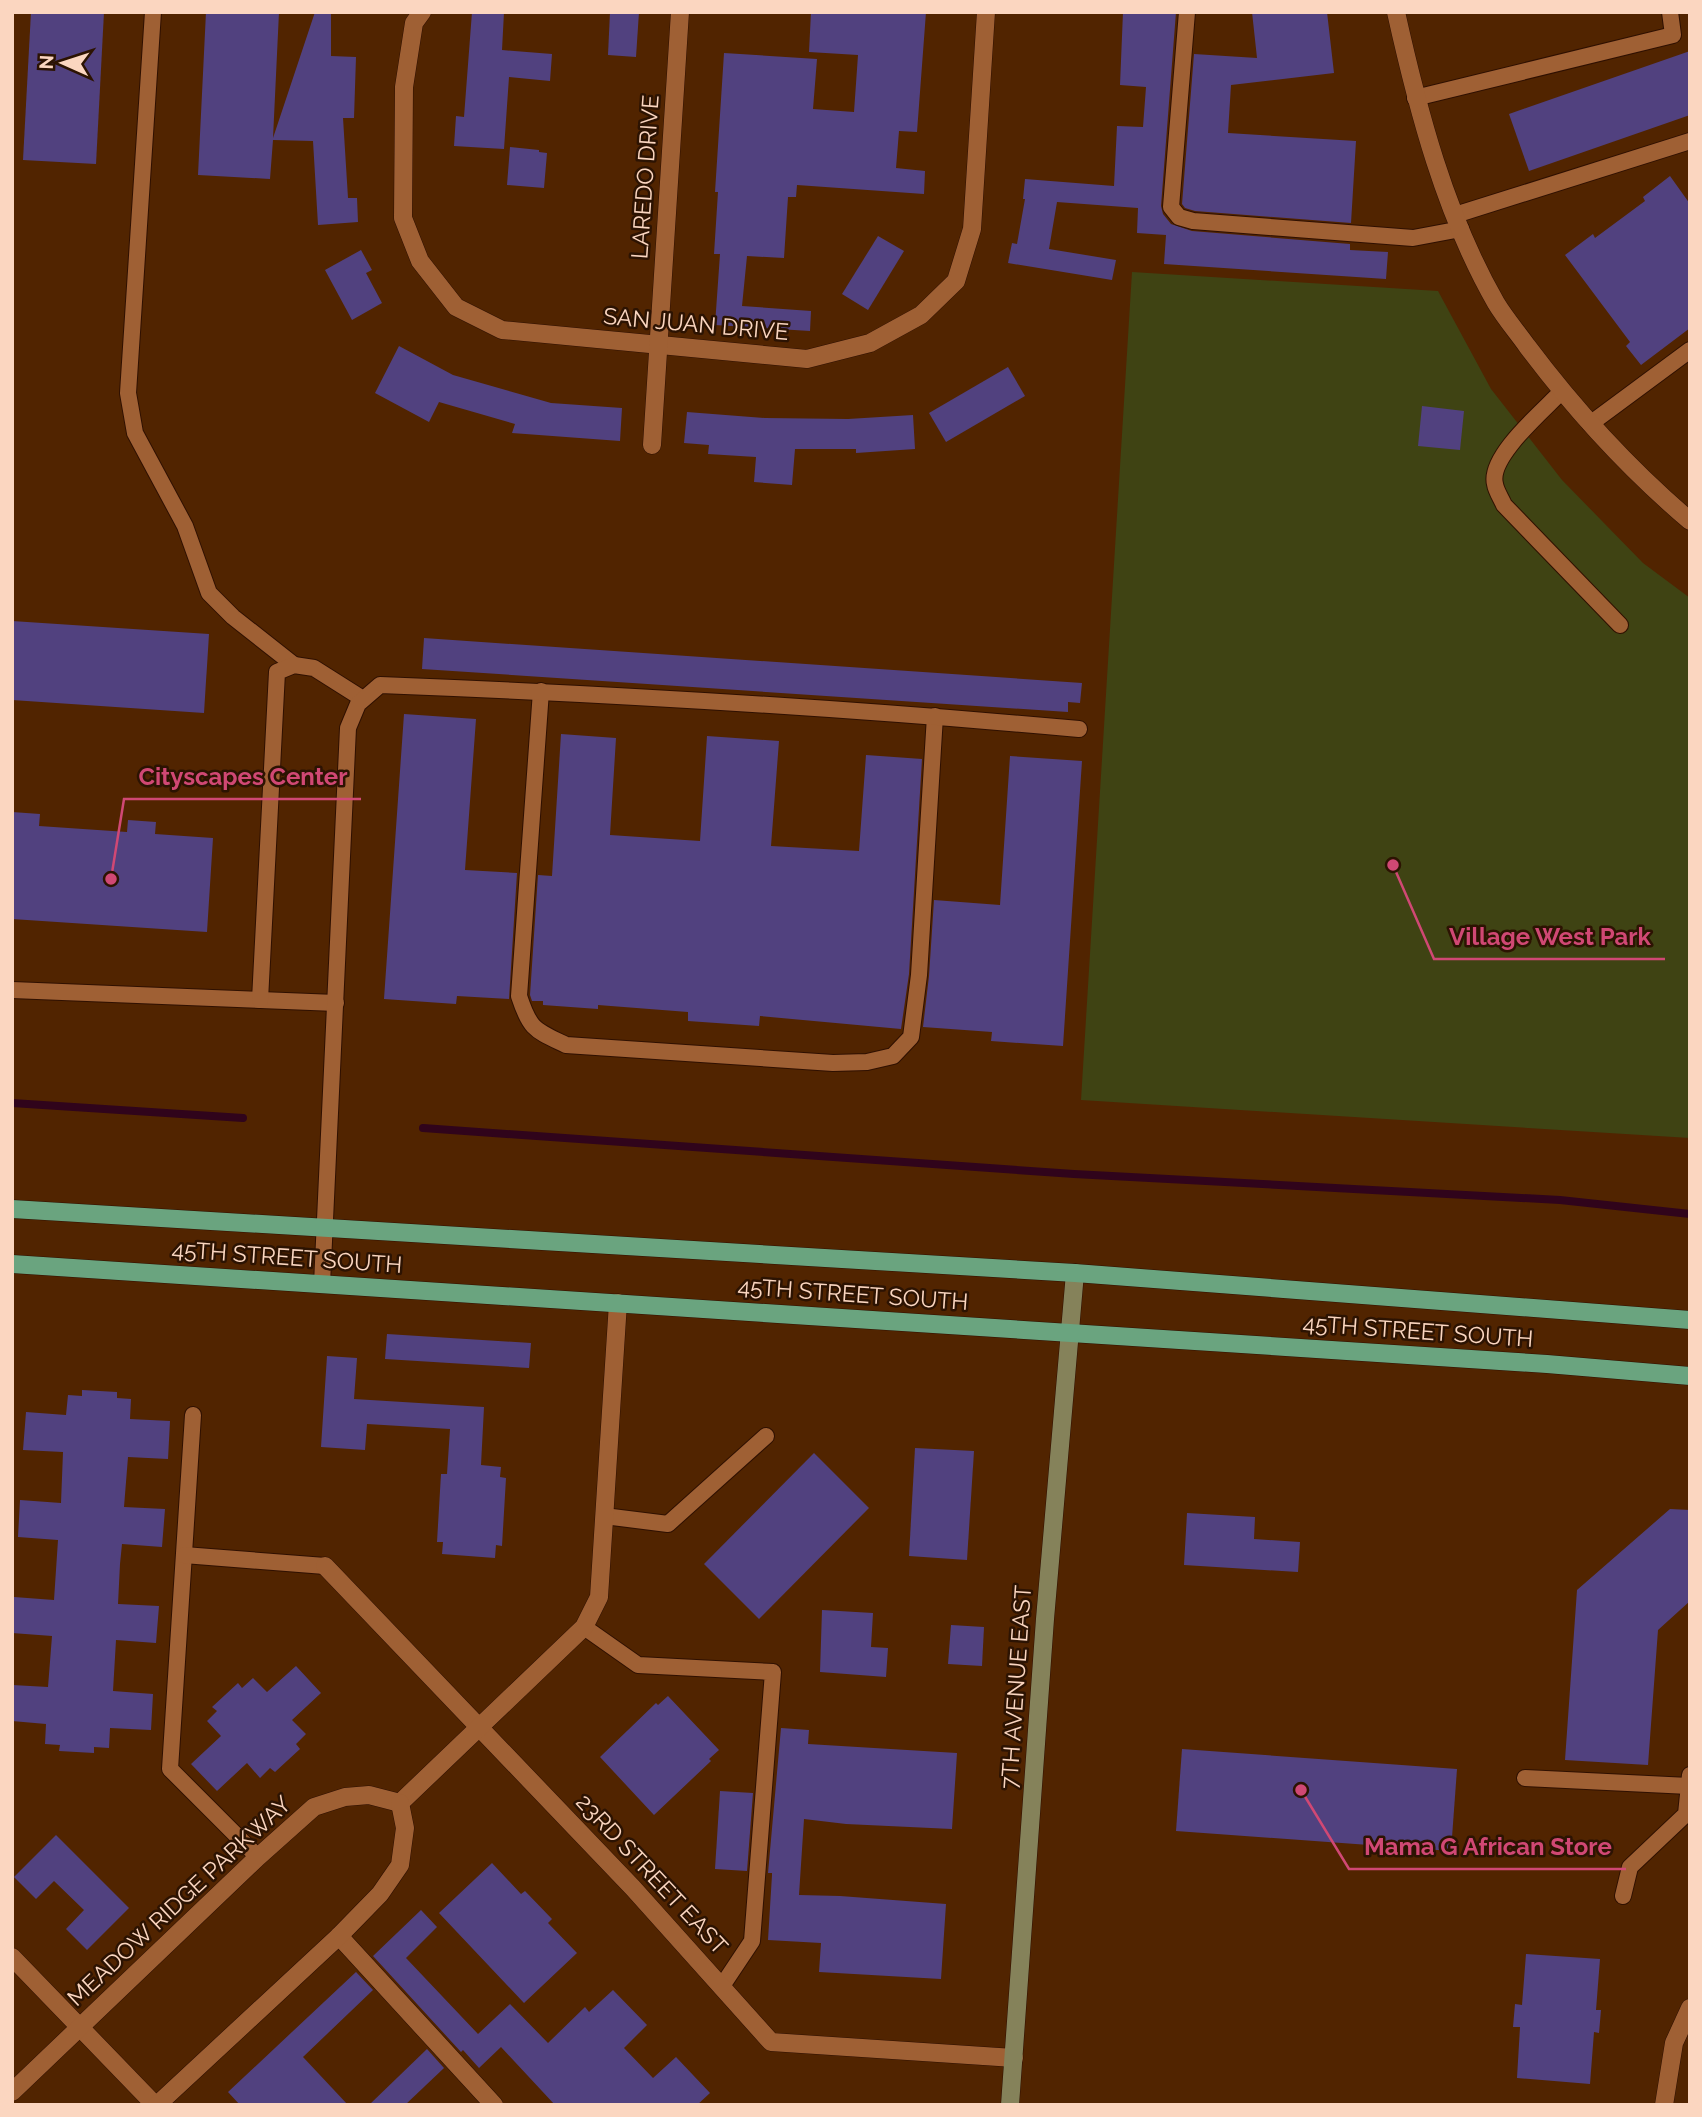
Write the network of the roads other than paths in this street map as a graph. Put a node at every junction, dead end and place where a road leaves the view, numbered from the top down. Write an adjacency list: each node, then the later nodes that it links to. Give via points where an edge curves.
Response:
1 (153, 12): 18 (lane, via 128,393 135,433 185,526 209,593)
2 (422, 12): 11 (street, SAN JUAN DRIVE, via 414,23 404,87 403,205 403,218 420,261 456,307 502,330)
3 (680, 12): 11 (street, LAREDO DRIVE)
4 (986, 12): 11 (street, SAN JUAN DRIVE, via 972,229 956,281 921,315 870,343 807,359)
5 (1187, 12): 10 (lane, via 1171,206 1179,217 1413,238)
6 (1396, 12): 8 (street)
7 (1670, 12): 8 (lane, via 1673,35)
8 (1415, 99): 10 (street)
9 (1690, 141): 10 (lane)
10 (1458, 222): 13 (street, via 1497,304)
11 (659, 345): 15 (street, LAREDO DRIVE)
12 (1690, 350): 14 (lane)
13 (1561, 392): 14 (street); 17 (lane, via 1511,444 1497,463 1494,482 1504,505)
14 (1590, 424): 16 (street)
15 (652, 445)
16 (1690, 521)
17 (1620, 625)
18 (294, 665): 20 (lane, via 314,668); 24 (lane, via 277,672)
19 (541, 691): 20 (lane, via 380,685); 21 (lane); 21 (lane, via 519,996 527,1021 566,1045 833,1063 893,1056 911,1037)
20 (363, 699): 25 (lane, via 348,728)
21 (935, 716): 22 (lane)
22 (1079, 729)
23 (12, 990): 24 (lane)
24 (260, 1000): 25 (lane)
25 (336, 1003): 27 (lane)
26 (12, 1209): 27 (main road, 45TH STREET SOUTH)
27 (325, 1228): 29 (main road, 45TH STREET SOUTH); 30 (lane)
28 (12, 1264): 30 (main road, 45TH STREET SOUTH)
29 (1074, 1273): 32 (main road, 45TH STREET SOUTH); 33 (street, 7TH AVENUE EAST)
30 (322, 1284): 31 (main road, 45TH STREET SOUTH)
31 (618, 1303): 33 (main road, 45TH STREET SOUTH); 37 (street)
32 (1690, 1320)
33 (1069, 1334): 34 (main road, 45TH STREET SOUTH); 52 (street, 7TH AVENUE EAST)
34 (1690, 1376)
35 (193, 1415): 38 (lane)
36 (766, 1436): 37 (lane, via 668,1524)
37 (604, 1516): 40 (street, via 599,1597)
38 (184, 1555): 39 (lane); 45 (lane, via 170,1769)
39 (325, 1566): 41 (street, 23RD STREET EAST)
40 (584, 1627): 41 (street); 49 (lane, via 638,1665 774,1672 752,1941)
41 (481, 1727): 44 (street); 49 (street, 23RD STREET EAST)
42 (1525, 1778): 43 (lane)
43 (1689, 1781): 46 (lane, via 1686,1814 1630,1867)
44 (400, 1803): 45 (street, MEADOW RIDGE PARKWAY, via 369,1795 314,1807); 47 (street, via 405,1828 400,1865 380,1894)
45 (258, 1857): 51 (street, MEADOW RIDGE PARKWAY)
46 (1623, 1896)
47 (339, 1936): 54 (street); 55 (street)
48 (12, 1958): 51 (street)
49 (722, 1986): 52 (street, 23RD STREET EAST, via 771,2042)
50 (1690, 2008): 57 (street, via 1674,2043)
51 (82, 2027): 53 (street, MEADOW RIDGE PARKWAY); 54 (street)
52 (1014, 2058): 56 (street, 7TH AVENUE EAST)
53 (12, 2092)
54 (156, 2105)
55 (494, 2105)
56 (1010, 2105)
57 (1664, 2105)

